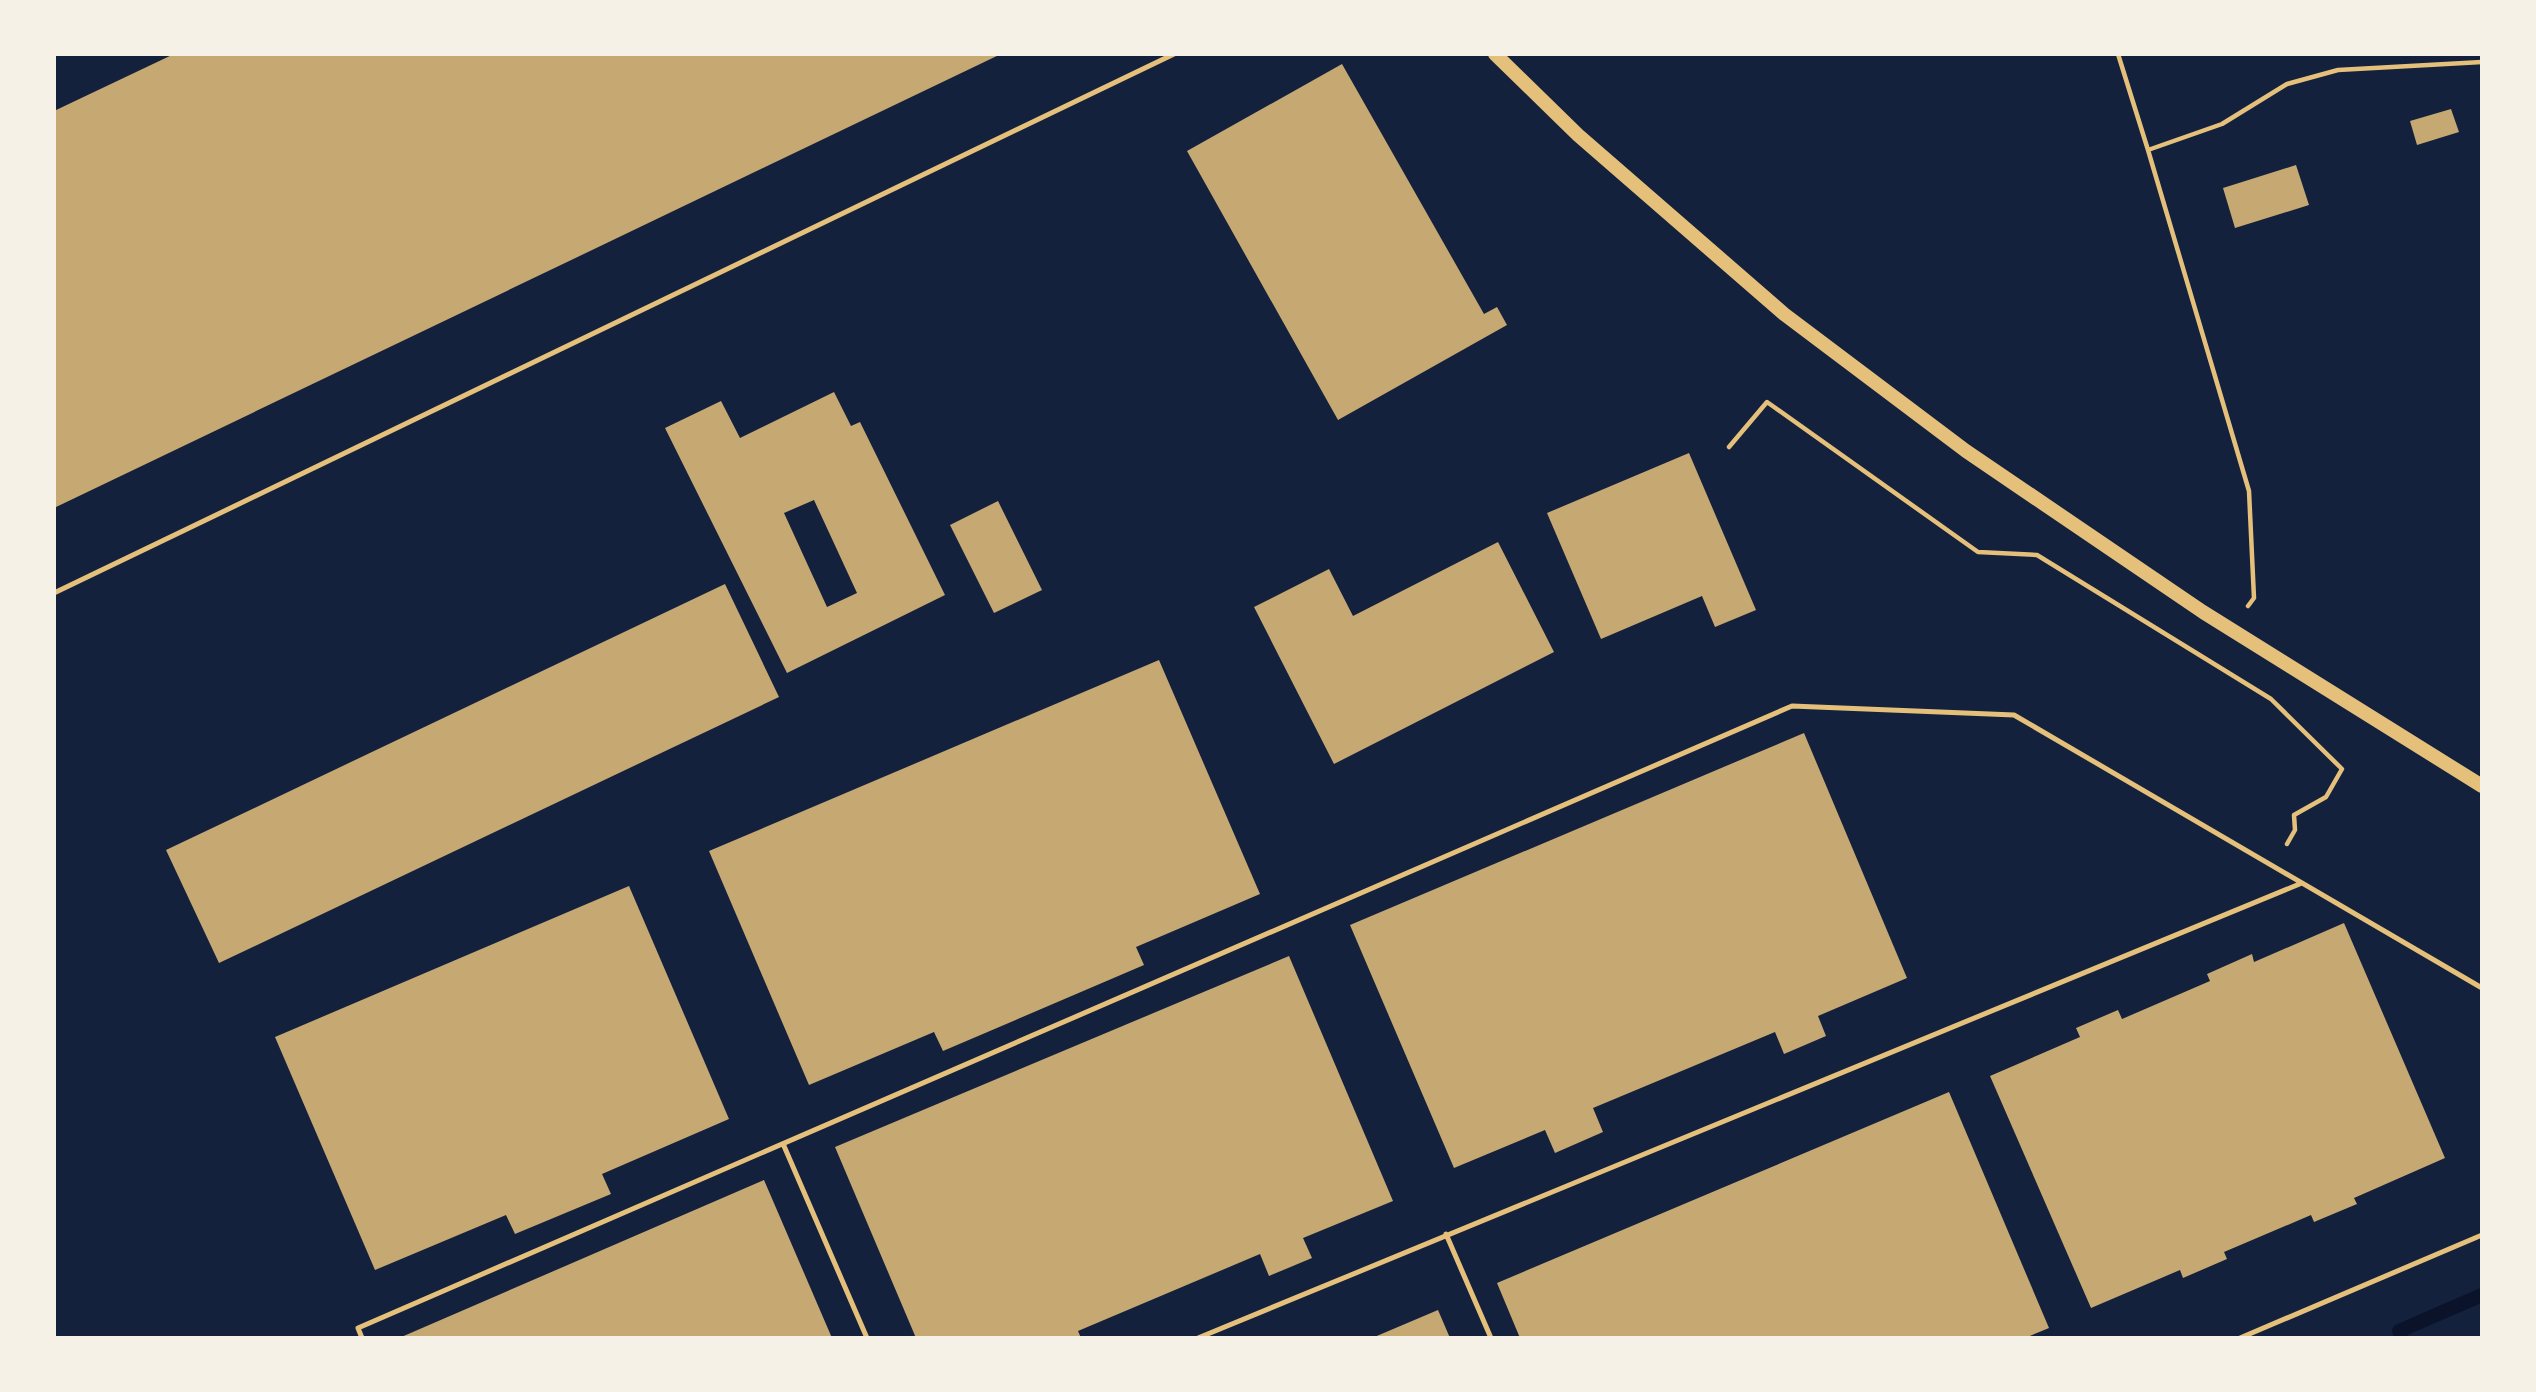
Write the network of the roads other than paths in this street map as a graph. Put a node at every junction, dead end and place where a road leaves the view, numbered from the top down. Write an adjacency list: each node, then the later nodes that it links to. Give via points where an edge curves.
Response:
1 (1174, 54): 3 (lane)
2 (1495, 54): 4 (main road, via 1578,135 1784,314 1966,451 2231,629)
3 (54, 593)
4 (2482, 786)
5 (2302, 883): 6 (lane); 7 (lane, via 2014,715 1792,706); 8 (lane)
6 (2482, 988)
7 (784, 1146): 10 (lane, via 358,1328); 11 (lane)
8 (1446, 1234): 12 (lane); 13 (lane)
9 (2482, 1235): 14 (lane)
10 (362, 1338)
11 (867, 1338)
12 (1198, 1338)
13 (1491, 1338)
14 (2240, 1338)

